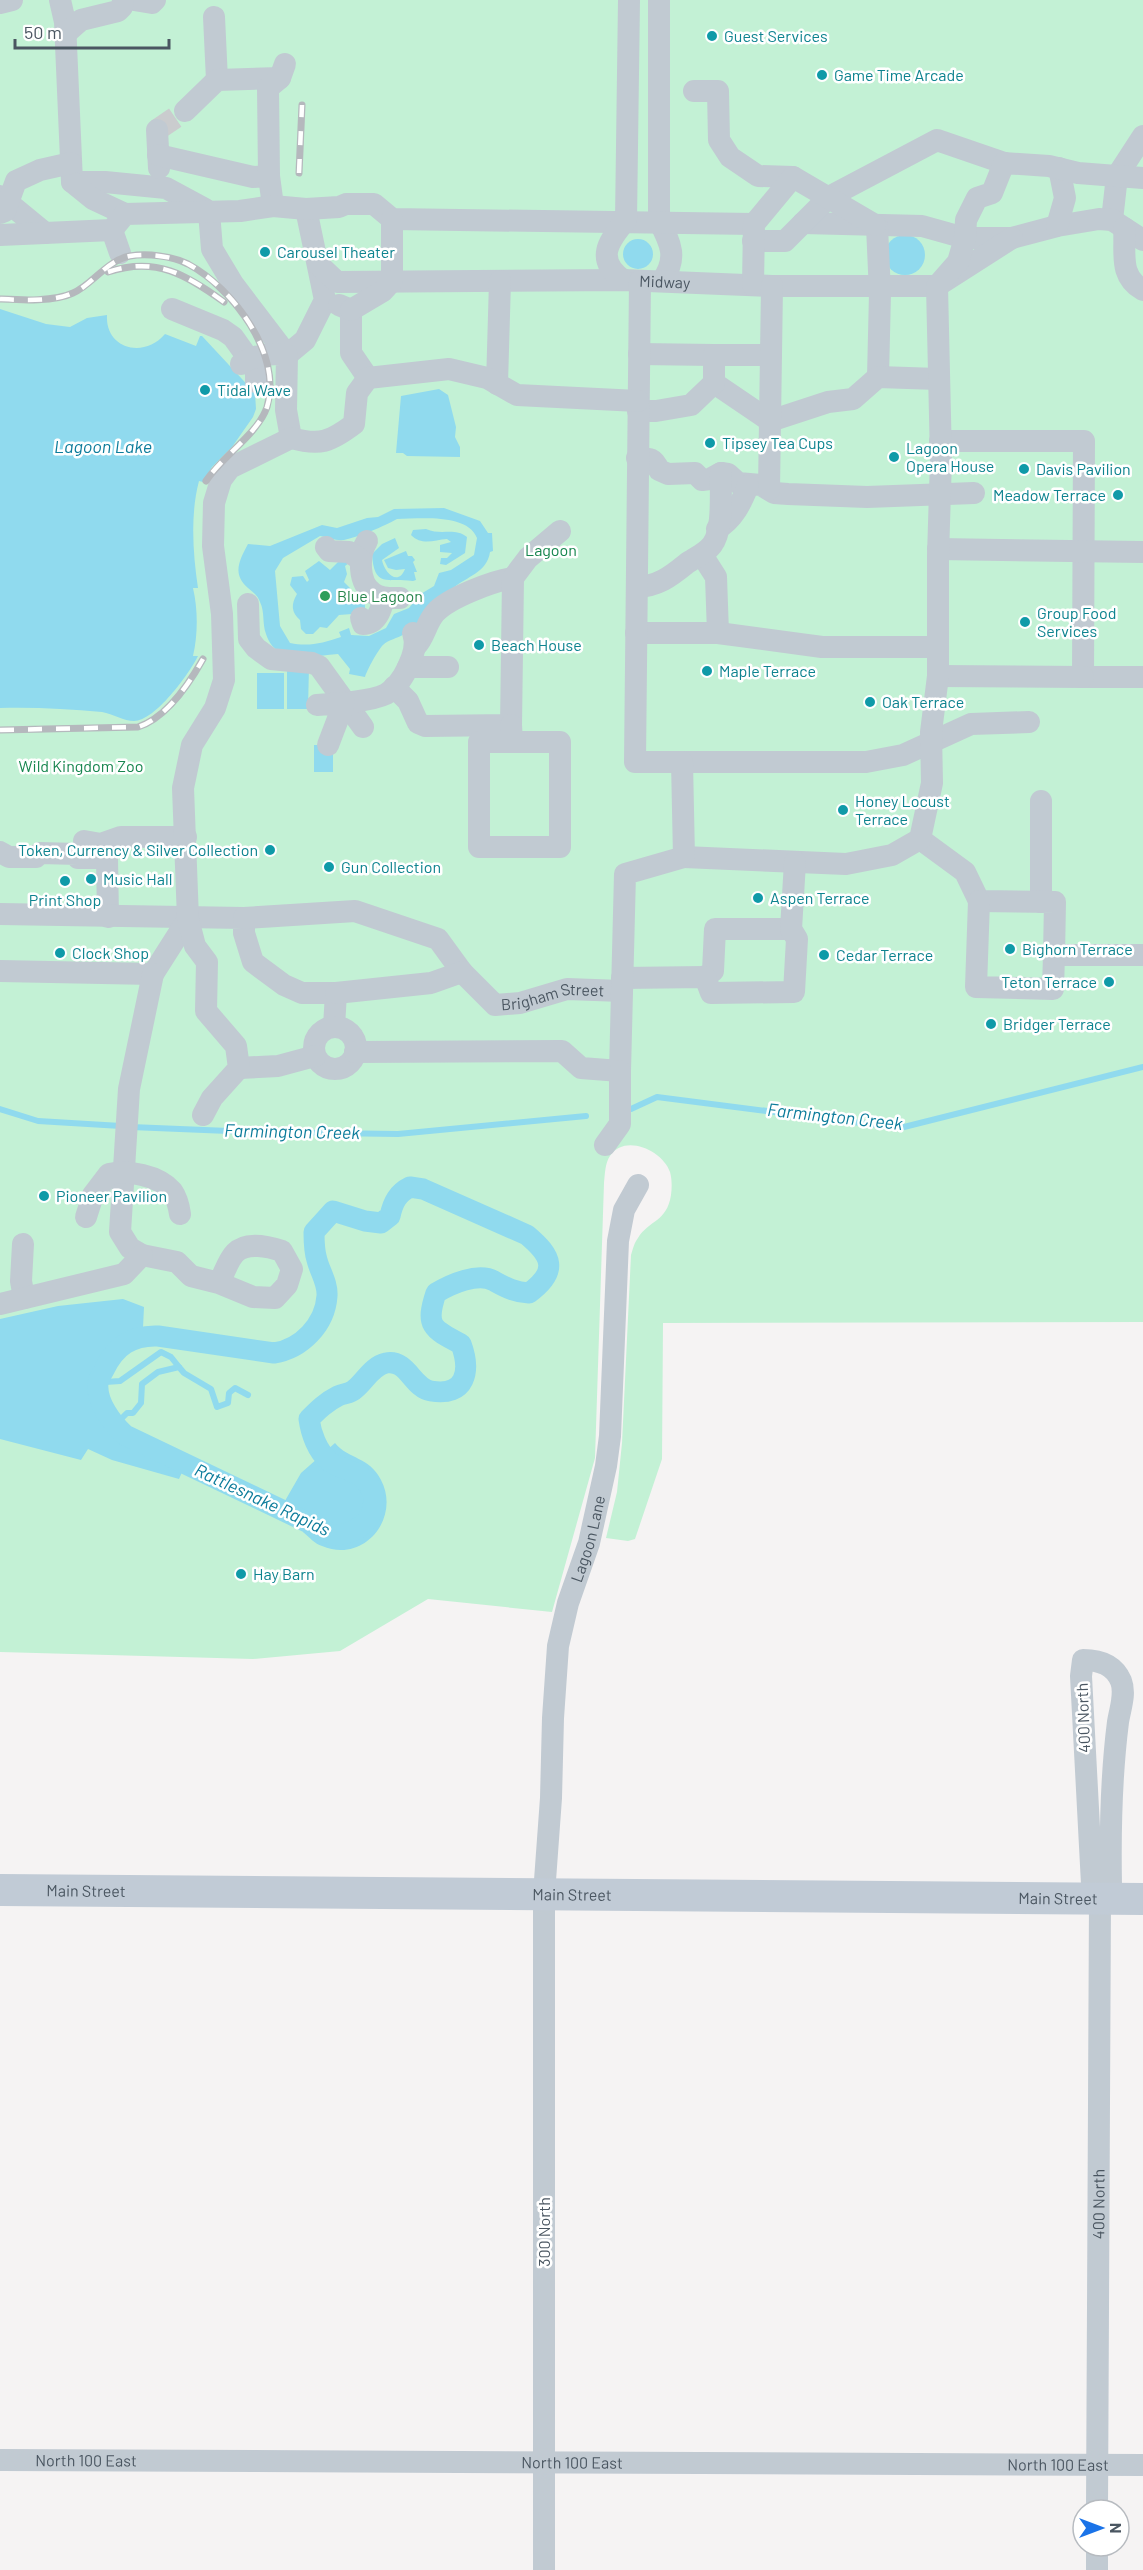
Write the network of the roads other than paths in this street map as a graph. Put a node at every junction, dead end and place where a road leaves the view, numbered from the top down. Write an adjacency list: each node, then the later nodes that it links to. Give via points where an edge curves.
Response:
1 (12, 0): 8 (street)
2 (60, 0): 10 (street)
3 (123, 0): 10 (street, via 118,10 81,20)
4 (134, 0): 5 (street)
5 (155, 0)
6 (629, 0): 32 (street)
7 (659, 0): 33 (street)
8 (0, 3)
9 (214, 17): 11 (street)
10 (64, 35): 19 (street)
11 (217, 80): 13 (street); 20 (street, via 282,71 268,88)
12 (694, 92): 22 (street, via 718,91 719,140 730,157 758,176)
13 (185, 111)
14 (157, 130): 16 (street)
15 (1140, 149): 21 (street)
16 (158, 155): 20 (street, via 254,177); 24 (street)
17 (1004, 163): 18 (street); 26 (street, via 937,140); 41 (street, via 992,193 976,198 966,220)
18 (1059, 168): 21 (street); 36 (street, via 1065,198)
19 (71, 173): 24 (street); 25 (street, via 40,170 16,181); 30 (street, via 93,199)
20 (269, 176): 27 (street)
21 (1117, 176): 23 (street); 37 (street)
22 (793, 177): 26 (street); 38 (street)
23 (1143, 178)
24 (150, 187): 29 (street, via 166,188); 30 (street)
25 (3, 194): 39 (street)
26 (829, 197): 34 (street); 35 (street)
27 (273, 206): 28 (street); 29 (street)
28 (306, 209): 31 (street, via 374,204); 44 (street)
29 (209, 212): 30 (street); 56 (street, via 212,249 232,284)
30 (125, 219): 39 (street); 43 (street)
31 (392, 219): 32 (street); 45 (street)
32 (626, 220): 33 (street); 47 (street, via 610,239 609,267)
33 (659, 221): 38 (street); 47 (street, via 669,239 670,269)
34 (804, 223): 35 (street); 38 (street, via 785,241)
35 (877, 226): 41 (street, via 922,226); 49 (street)
36 (1056, 226): 37 (street, via 1099,219); 42 (street)
37 (1126, 229): 51 (street, via 1124,266 1134,284)
38 (754, 232): 48 (street)
39 (45, 234): 40 (street)
40 (0, 236)
41 (965, 238): 42 (street); 50 (street, via 958,262)
42 (1012, 238): 50 (street)
43 (120, 253)
44 (318, 264): 45 (street, Midway, via 337,282); 52 (street)
45 (392, 281): 46 (street, Midway); 54 (street)
46 (500, 281): 47 (street, Midway); 65 (street)
47 (641, 281): 48 (street, Midway); 55 (street)
48 (763, 285): 49 (street, Midway); 58 (street)
49 (879, 286): 50 (street, Midway); 60 (street)
50 (937, 286): 62 (street)
51 (1143, 290)
52 (325, 300): 54 (street); 56 (street, via 305,340)
53 (172, 309): 59 (street, via 233,337)
54 (351, 310): 61 (street, via 351,353)
55 (639, 354): 57 (street); 66 (street)
56 (287, 355): 59 (street, via 263,355); 68 (street, via 286,410)
57 (714, 355): 58 (street); 64 (street)
58 (771, 355): 67 (street)
59 (245, 361): 63 (street, via 256,369)
60 (878, 377): 62 (street); 67 (street, via 853,399 828,402)
61 (368, 378): 65 (street, via 449,369); 68 (street, via 357,393 354,424 332,441 309,443)
62 (938, 379): 69 (street)
63 (256, 382)
64 (714, 382): 66 (street, via 691,405 656,411); 67 (street)
65 (497, 384): 66 (street, via 517,394)
66 (638, 406): 70 (street)
67 (770, 421): 72 (street)
68 (291, 438): 104 (street, via 231,468 217,488 213,546 222,614 224,680 218,702 192,746 188,762 183,788)
69 (940, 441): 73 (street); 79 (street, via 1084,433)
70 (637, 458): 71 (street, via 656,461 659,471 695,473 702,480); 83 (street, via 633,538)
71 (721, 472): 72 (street, via 738,483); 75 (street)
72 (758, 488): 73 (street, via 774,493 867,497); 75 (street)
73 (940, 493): 74 (street); 78 (street)
74 (974, 493)
75 (717, 529): 81 (street, via 713,544)
76 (560, 531): 82 (street, via 528,558)
77 (326, 547): 85 (street, via 329,551 364,551 364,582 372,593 392,598 373,621 363,624)
78 (938, 549): 79 (street); 88 (street)
79 (1083, 551): 80 (street); 92 (street)
80 (1143, 552)
81 (702, 555): 83 (street, via 662,582); 87 (street, via 716,577)
82 (513, 578): 89 (street, via 484,585 434,614 415,640); 99 (street)
83 (637, 586): 86 (street)
84 (245, 610): 95 (street, via 248,646 271,659 319,666)
85 (361, 618)
86 (636, 633): 87 (street); 102 (street, via 635,762)
87 (718, 633): 88 (street, via 822,647)
88 (938, 647): 91 (street)
89 (408, 667): 90 (street); 94 (street)
90 (448, 667)
91 (938, 676): 92 (street); 100 (street)
92 (1083, 676): 93 (street)
93 (1143, 677)
94 (394, 687): 95 (street, via 386,694); 99 (street, via 408,701 418,723 425,726)
95 (344, 703): 96 (street); 98 (street); 101 (street)
96 (317, 705)
97 (1029, 722): 100 (street, via 971,724)
98 (363, 727)
99 (512, 733): 99 (street, via 560,742 560,848 479,847 479,742)
100 (931, 742): 102 (street, via 903,755 866,762); 105 (street, via 932,783)
101 (328, 745)
102 (682, 762): 108 (street)
103 (1041, 801): 111 (street)
104 (186, 837): 106 (street, via 121,837 101,844); 115 (street)
105 (920, 839): 109 (street, via 892,855 846,864); 110 (street, via 965,872)
106 (84, 841)
107 (0, 852): 113 (street, via 9,857 36,857 40,853 107,858)
108 (684, 857): 109 (street); 123 (street, via 625,874)
109 (795, 862): 116 (street)
110 (979, 901): 111 (street); 117 (street, via 976,987 1053,989)
111 (1041, 902): 117 (street, via 1055,902)
112 (0, 914): 113 (street)
113 (108, 917): 115 (street)
114 (244, 918): 115 (street, Brigham Street); 120 (street, Brigham Street, via 355,911 438,939); 124 (street, via 244,933 253,962 302,993)
115 (188, 919): 121 (street); 128 (street, via 195,946 207,962 206,1011 236,1047)
116 (791, 929): 122 (street, via 715,929 713,971); 122 (street, via 797,939 794,992 711,993)
117 (1054, 955): 118 (street)
118 (1143, 955)
119 (0, 971): 121 (street)
120 (462, 972): 123 (street, Brigham Street, via 495,1005 567,989); 124 (street, via 431,983)
121 (153, 974): 132 (street, via 129,1089)
122 (705, 977): 123 (street)
123 (622, 985): 129 (street)
124 (336, 993): 125 (street)
125 (334, 1027): 126 (street, via 350,1034); 127 (street, via 317,1037)
126 (355, 1052): 127 (street, via 349,1063 337,1069 324,1066); 129 (street, via 562,1051 581,1068)
127 (315, 1056): 128 (street, via 278,1066)
128 (239, 1068): 130 (street, via 212,1098)
129 (620, 1071): 131 (street, via 620,1124)
130 (203, 1115)
131 (605, 1145)
132 (124, 1171): 134 (street, via 165,1185 173,1192); 135 (street, via 109,1174 93,1195); 137 (street, via 120,1232 130,1248)
133 (638, 1185): 144 (street, Lagoon Lane, via 624,1210 617,1250 606,1466 589,1543 558,1646)
134 (180, 1214)
135 (86, 1217)
136 (23, 1244): 139 (street)
137 (142, 1255): 138 (street, via 177,1262 191,1276); 139 (street, via 124,1274)
138 (219, 1284)
139 (24, 1298): 140 (street)
140 (0, 1304)
141 (1111, 1811): 142 (street); 142 (street, 400 North, via 1121,1683 1107,1664 1083,1660); 145 (street, 400 North, via 1112,1885)
142 (1088, 1814): 145 (street, 400 North, via 1092,1884)
143 (0, 1890): 144 (main road, Main Street)
144 (544, 1894): 145 (main road, Main Street); 148 (street, 300 North)
145 (1100, 1899): 146 (main road, Main Street); 149 (street, 400 North)
146 (1143, 1899)
147 (0, 2460): 148 (street, North 100 East)
148 (544, 2462): 149 (street, North 100 East); 152 (street, 300 North)
149 (1097, 2465): 150 (street, North 100 East); 151 (street, 400 North)
150 (1143, 2465)
151 (1097, 2498)
152 (544, 2570)

